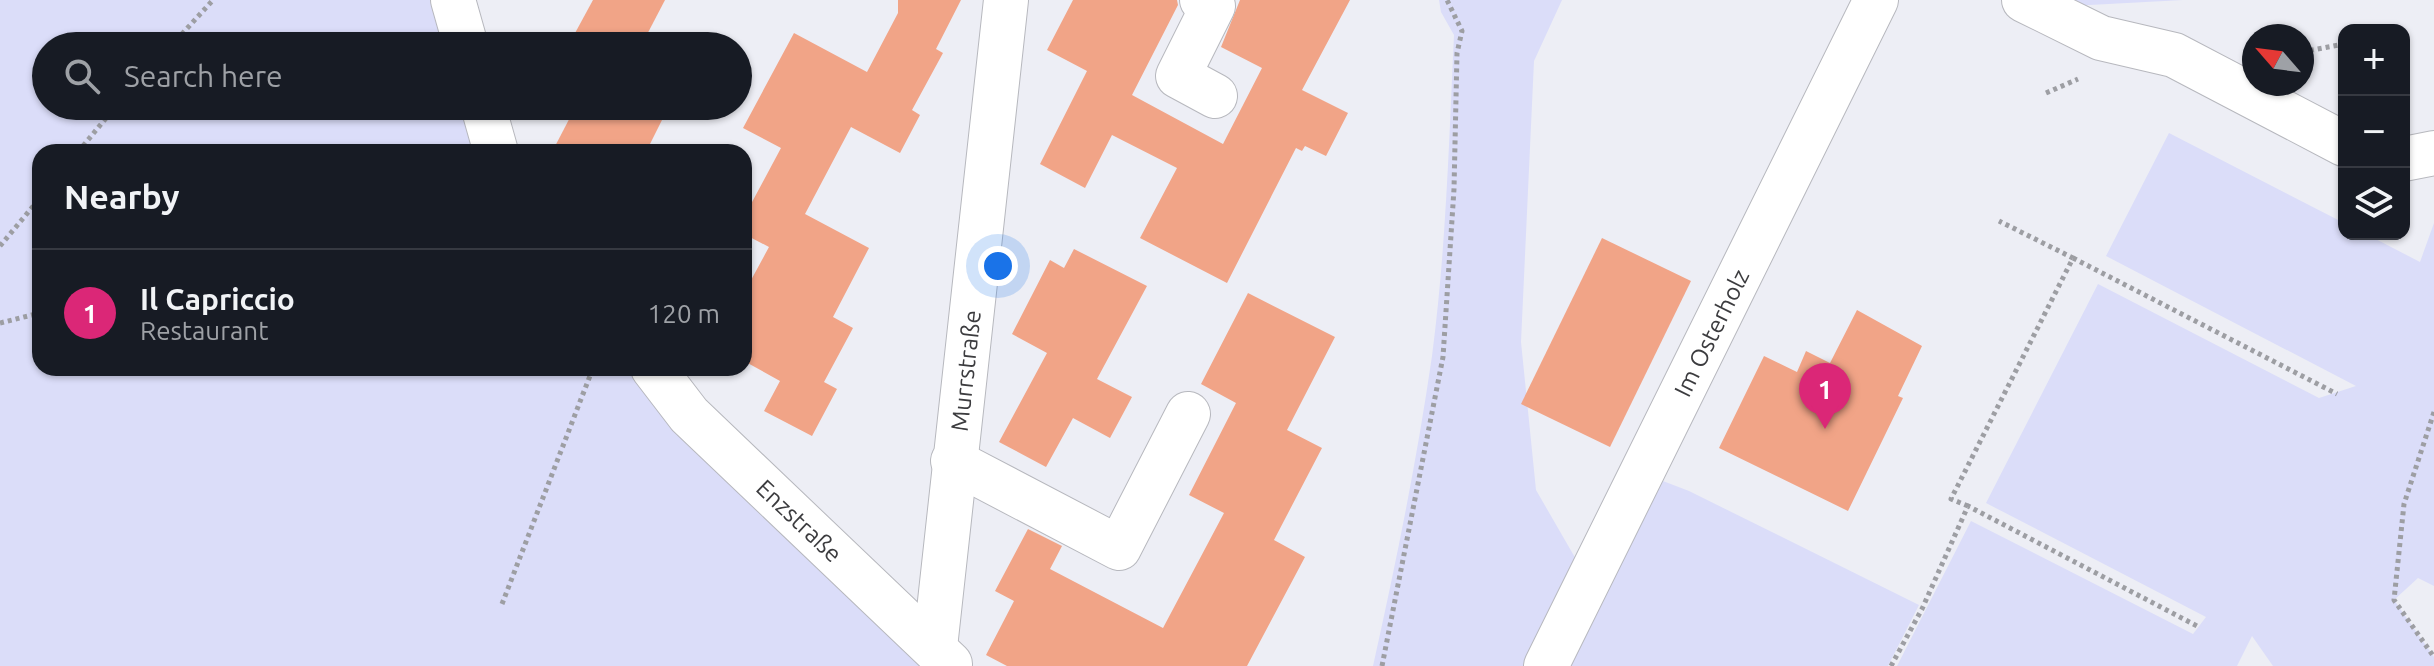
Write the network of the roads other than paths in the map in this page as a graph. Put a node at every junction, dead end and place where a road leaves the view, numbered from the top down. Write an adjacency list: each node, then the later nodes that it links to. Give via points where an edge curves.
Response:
1 (453, 0): 6 (street)
2 (1006, 0): 15 (street, Murrstraße)
3 (1202, 0): 7 (street, via 1213,6 1178,76)
4 (1876, 0): 17 (street, Im Osterholz)
5 (2024, 0): 9 (street, via 2101,38 2174,55)
6 (462, 32)
7 (1215, 96)
8 (487, 120): 10 (street)
9 (2338, 141)
10 (494, 144)
11 (2434, 153): 12 (street)
12 (2410, 158)
13 (659, 376): 16 (street, Enzstraße, via 689,415)
14 (1188, 414): 15 (street, via 1119,548)
15 (953, 461): 16 (street, Murrstraße)
16 (943, 657)
17 (1546, 666)

